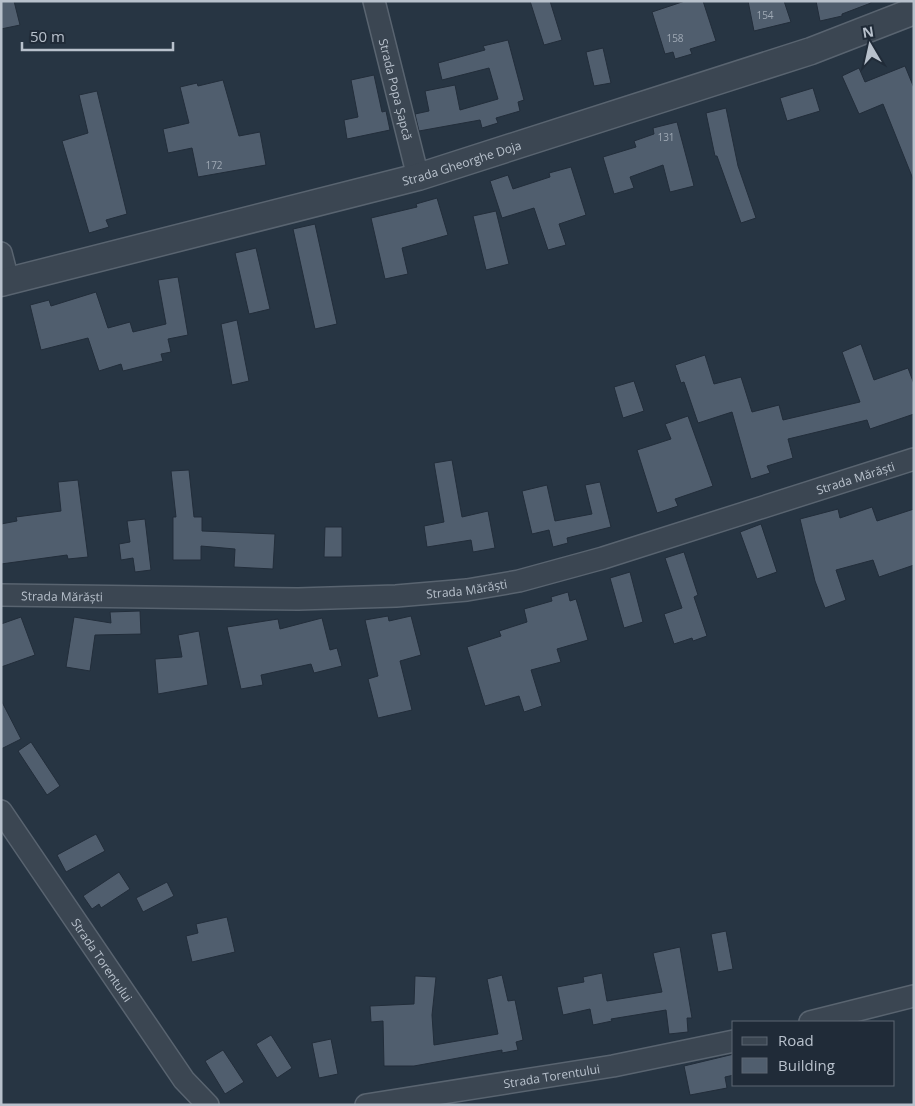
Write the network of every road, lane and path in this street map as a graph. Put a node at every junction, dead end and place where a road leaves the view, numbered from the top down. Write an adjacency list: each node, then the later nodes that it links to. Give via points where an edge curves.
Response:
1 (374, 1): 3 (street, Strada Popa Șapcă)
2 (914, 11): 3 (street, Strada Gheorghe Doja, via 811,51)
3 (418, 177): 5 (street, Strada Gheorghe Doja)
4 (1, 254): 5 (street)
5 (5, 282)
6 (914, 458): 7 (street, Strada Mărăști, via 603,558 467,590 298,600)
7 (1, 595)
8 (1, 811): 12 (street, Strada Torentului, via 184,1080)
9 (914, 996): 10 (street)
10 (814, 1021)
11 (732, 1041): 13 (street, Strada Torentului, via 612,1066)
12 (208, 1105)
13 (366, 1105)

